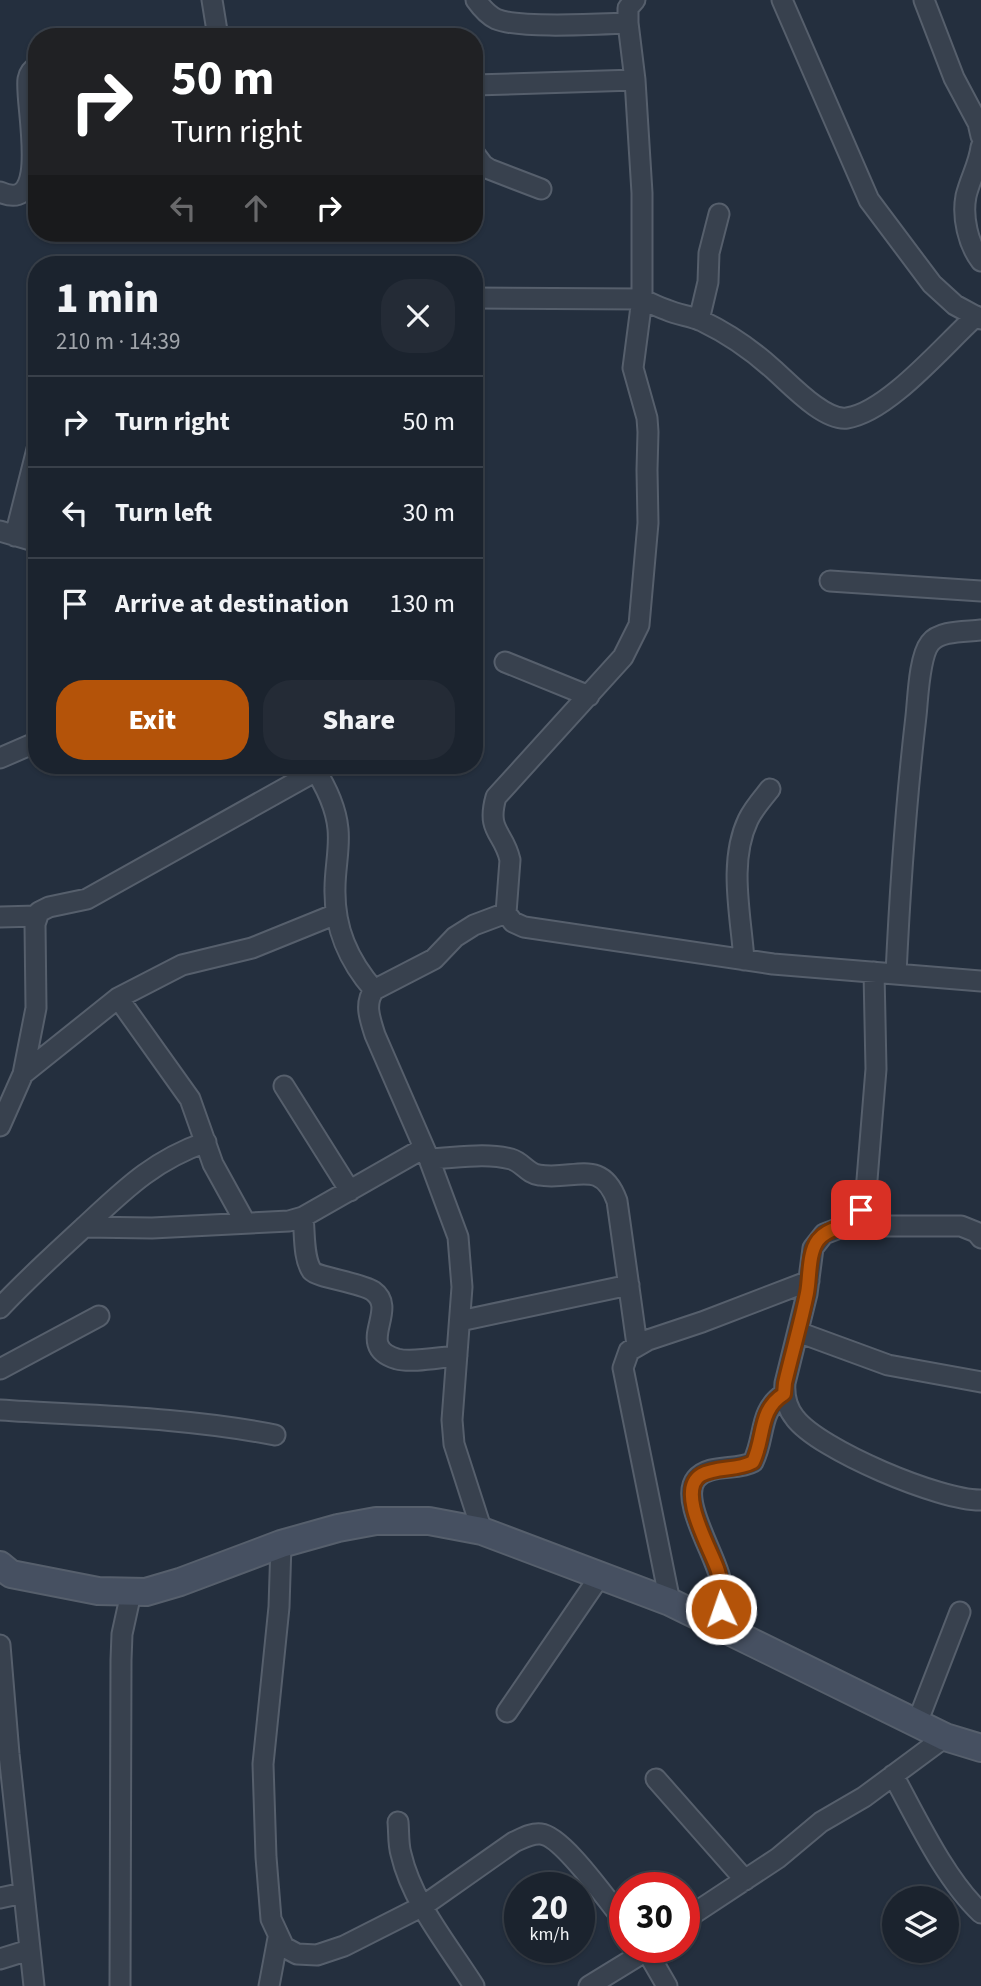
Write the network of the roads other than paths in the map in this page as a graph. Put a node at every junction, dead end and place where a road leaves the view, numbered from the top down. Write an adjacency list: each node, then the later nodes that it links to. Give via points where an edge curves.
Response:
1 (212, 0): 7 (street)
2 (476, 0): 6 (street, via 495,19 506,22)
3 (634, 0): 6 (street, via 628,8)
4 (782, 0): 20 (street, via 869,200 932,284)
5 (924, 0): 10 (street)
6 (628, 23): 8 (street)
7 (217, 28)
8 (635, 79): 9 (street); 19 (street)
9 (483, 85)
10 (981, 136)
11 (981, 146): 17 (street, via 966,197 966,223)
12 (483, 165): 14 (street)
13 (28, 181): 15 (street, via 19,194)
14 (541, 189)
15 (0, 192)
16 (719, 214): 21 (street)
17 (981, 261)
18 (483, 298): 19 (street)
19 (642, 299): 21 (street); 29 (street, via 633,368 647,418 648,530 639,625 623,657)
20 (978, 317): 21 (street, via 886,400 845,418 819,408 771,367)
21 (699, 320)
22 (28, 474): 23 (street)
23 (7, 533): 24 (street)
24 (28, 539)
25 (830, 581): 26 (street)
26 (981, 592)
27 (981, 630): 41 (street, via 937,637 925,657 904,822)
28 (505, 662): 29 (street)
29 (589, 696): 35 (street, via 496,797 493,824 510,860)
30 (28, 746): 31 (street)
31 (0, 758)
32 (304, 774): 37 (street, via 87,899 49,907)
33 (317, 774): 36 (street, via 335,810 338,828)
34 (770, 789): 39 (street, via 748,820 738,853)
35 (506, 913): 39 (street, via 513,922 535,930); 43 (street, via 474,925 454,937 434,959)
36 (336, 914): 43 (street, via 355,968); 44 (street, via 252,948 191,961)
37 (37, 916): 38 (street); 45 (street, via 36,1008)
38 (0, 917)
39 (744, 960): 40 (street)
40 (874, 972): 41 (street); 53 (street, via 876,1069 866,1192 861,1210)
41 (896, 974): 42 (street)
42 (981, 981)
43 (374, 990): 49 (street, via 368,999 369,1016)
44 (118, 998): 45 (street); 48 (street, via 190,1098)
45 (23, 1074): 47 (street)
46 (285, 1086): 50 (street)
47 (0, 1126)
48 (206, 1142): 52 (street); 54 (street, via 155,1165)
49 (426, 1154): 50 (street); 57 (street, via 496,1156 519,1162 537,1175 598,1175 612,1187 617,1201); 60 (street, via 458,1237)
50 (350, 1191): 51 (street)
51 (303, 1217): 52 (street); 63 (street, via 312,1270 358,1284 380,1298 379,1347 398,1359)
52 (245, 1222): 54 (street)
53 (845, 1226): 55 (street, via 961,1226); 56 (street, via 832,1230 813,1248)
54 (84, 1227): 58 (street)
55 (981, 1238)
56 (809, 1281): 61 (street); 62 (street)
57 (629, 1285): 60 (street); 62 (street)
58 (0, 1308)
59 (99, 1316): 64 (street)
60 (460, 1321): 63 (street)
61 (798, 1332): 65 (street, via 888,1365); 66 (street)
62 (637, 1345): 75 (street, via 629,1351 623,1368)
63 (457, 1356): 70 (street, via 454,1444)
64 (0, 1369)
65 (981, 1382)
66 (784, 1394): 69 (street, via 796,1421 853,1458 918,1488); 77 (street, via 767,1409 753,1462 703,1474 692,1489 696,1517 721,1583)
67 (0, 1410): 68 (street, via 145,1418)
68 (275, 1435)
69 (981, 1500)
70 (482, 1531): 71 (street, via 429,1521 376,1521); 73 (street)
71 (282, 1544): 74 (street, via 163,1588); 93 (street, via 263,1764 271,1919)
72 (1, 1571): 74 (street, via 98,1591)
73 (600, 1576): 75 (street); 79 (street)
74 (131, 1593): 98 (street, via 121,1660)
75 (670, 1602): 77 (street)
76 (960, 1612): 80 (street)
77 (719, 1626): 80 (street)
78 (0, 1645): 87 (street)
79 (507, 1712)
80 (917, 1723): 81 (street)
81 (945, 1737): 82 (street); 83 (street)
82 (981, 1748)
83 (893, 1776): 86 (street); 92 (street, via 930,1842)
84 (656, 1779): 86 (street)
85 (398, 1822): 90 (street, via 403,1863)
86 (744, 1880): 91 (street)
87 (23, 1893): 88 (street); 94 (street)
88 (0, 1898)
89 (609, 1902): 90 (street, via 564,1846 543,1834 514,1842)
90 (423, 1906): 93 (street, via 345,1946 317,1955 296,1954); 101 (street)
91 (700, 1909)
92 (981, 1913)
93 (278, 1938): 100 (street)
94 (29, 1950): 95 (street); 99 (street)
95 (0, 1959)
96 (626, 1963): 102 (street)
97 (655, 1963): 103 (street)
98 (120, 1985)
99 (34, 1986)
100 (270, 1986)
101 (474, 1986)
102 (589, 1986)
103 (667, 1986)

